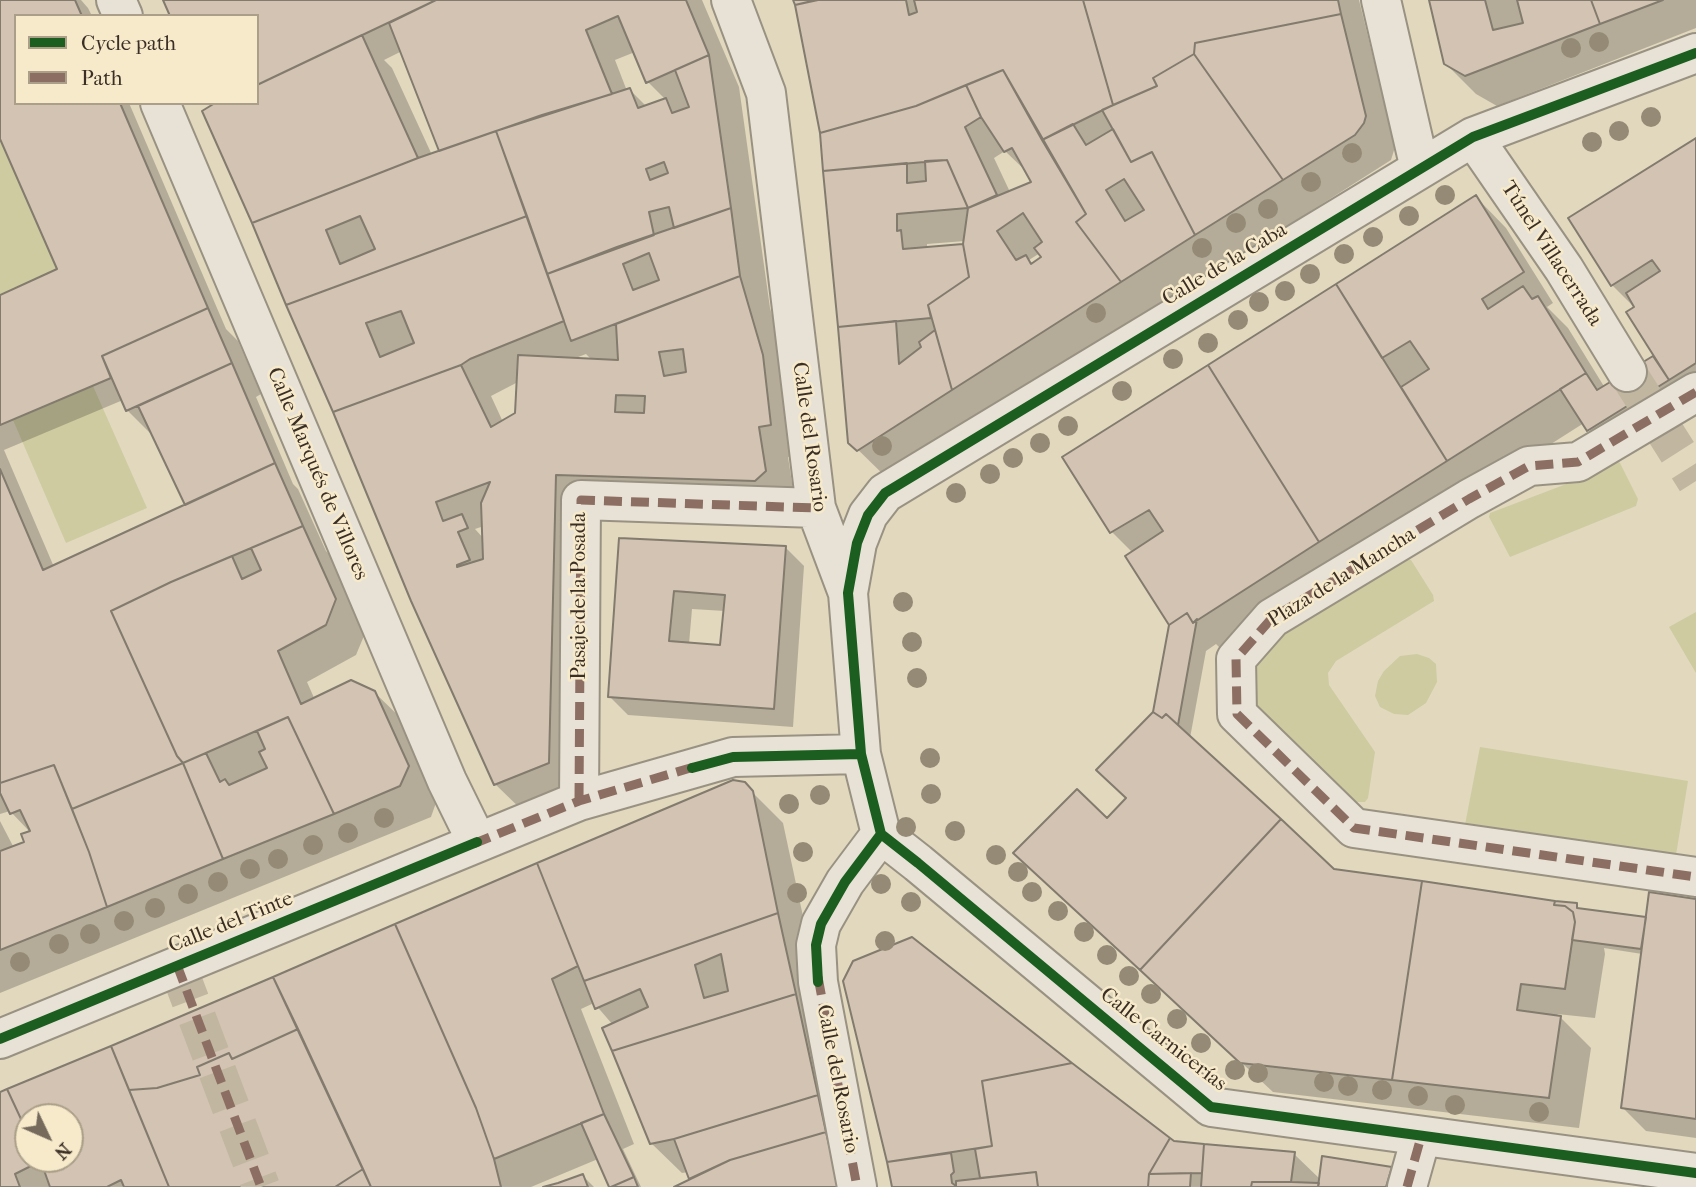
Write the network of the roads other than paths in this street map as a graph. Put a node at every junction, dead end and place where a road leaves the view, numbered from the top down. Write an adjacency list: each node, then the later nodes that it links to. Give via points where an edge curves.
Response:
1 (731, 0): 9 (street, Calle del Rosario, via 766,93)
2 (1381, 0): 6 (street)
3 (1696, 53): 5 (street, Calle de la Caba)
4 (161, 105): 14 (street, Calle Marqués de Villores, via 447,781)
5 (1473, 137): 6 (street, Calle de la Caba); 7 (street, Túnel Villacerrada, via 1564,269)
6 (1420, 169): 10 (street, Calle de la Caba, via 885,493 868,515 857,542)
7 (1627, 372)
8 (1696, 392): 15 (street, Plaza de la Mancha, via 1578,462 1529,467 1469,499 1272,618 1236,659 1237,714 1354,828)
9 (816, 508): 10 (street, Calle del Rosario); 12 (street, Pasaje de la Posada, via 581,500)
10 (848, 593): 11 (street, Calle del Rosario)
11 (860, 754): 12 (street, Calle del Tinte, via 733,757); 13 (street, Calle del Rosario)
12 (579, 801): 14 (street, Calle del Tinte)
13 (881, 834): 17 (street, Calle Carnicerías, via 1211,1107); 19 (street, Calle del Rosario, via 845,882 821,924 816,945 818,982)
14 (477, 842): 16 (street, Calle del Tinte)
15 (1696, 877)
16 (0, 1039)
17 (1421, 1137): 18 (street, Calle Carnicerías); 20 (street)
18 (1696, 1173)
19 (857, 1187)
20 (1407, 1187)

